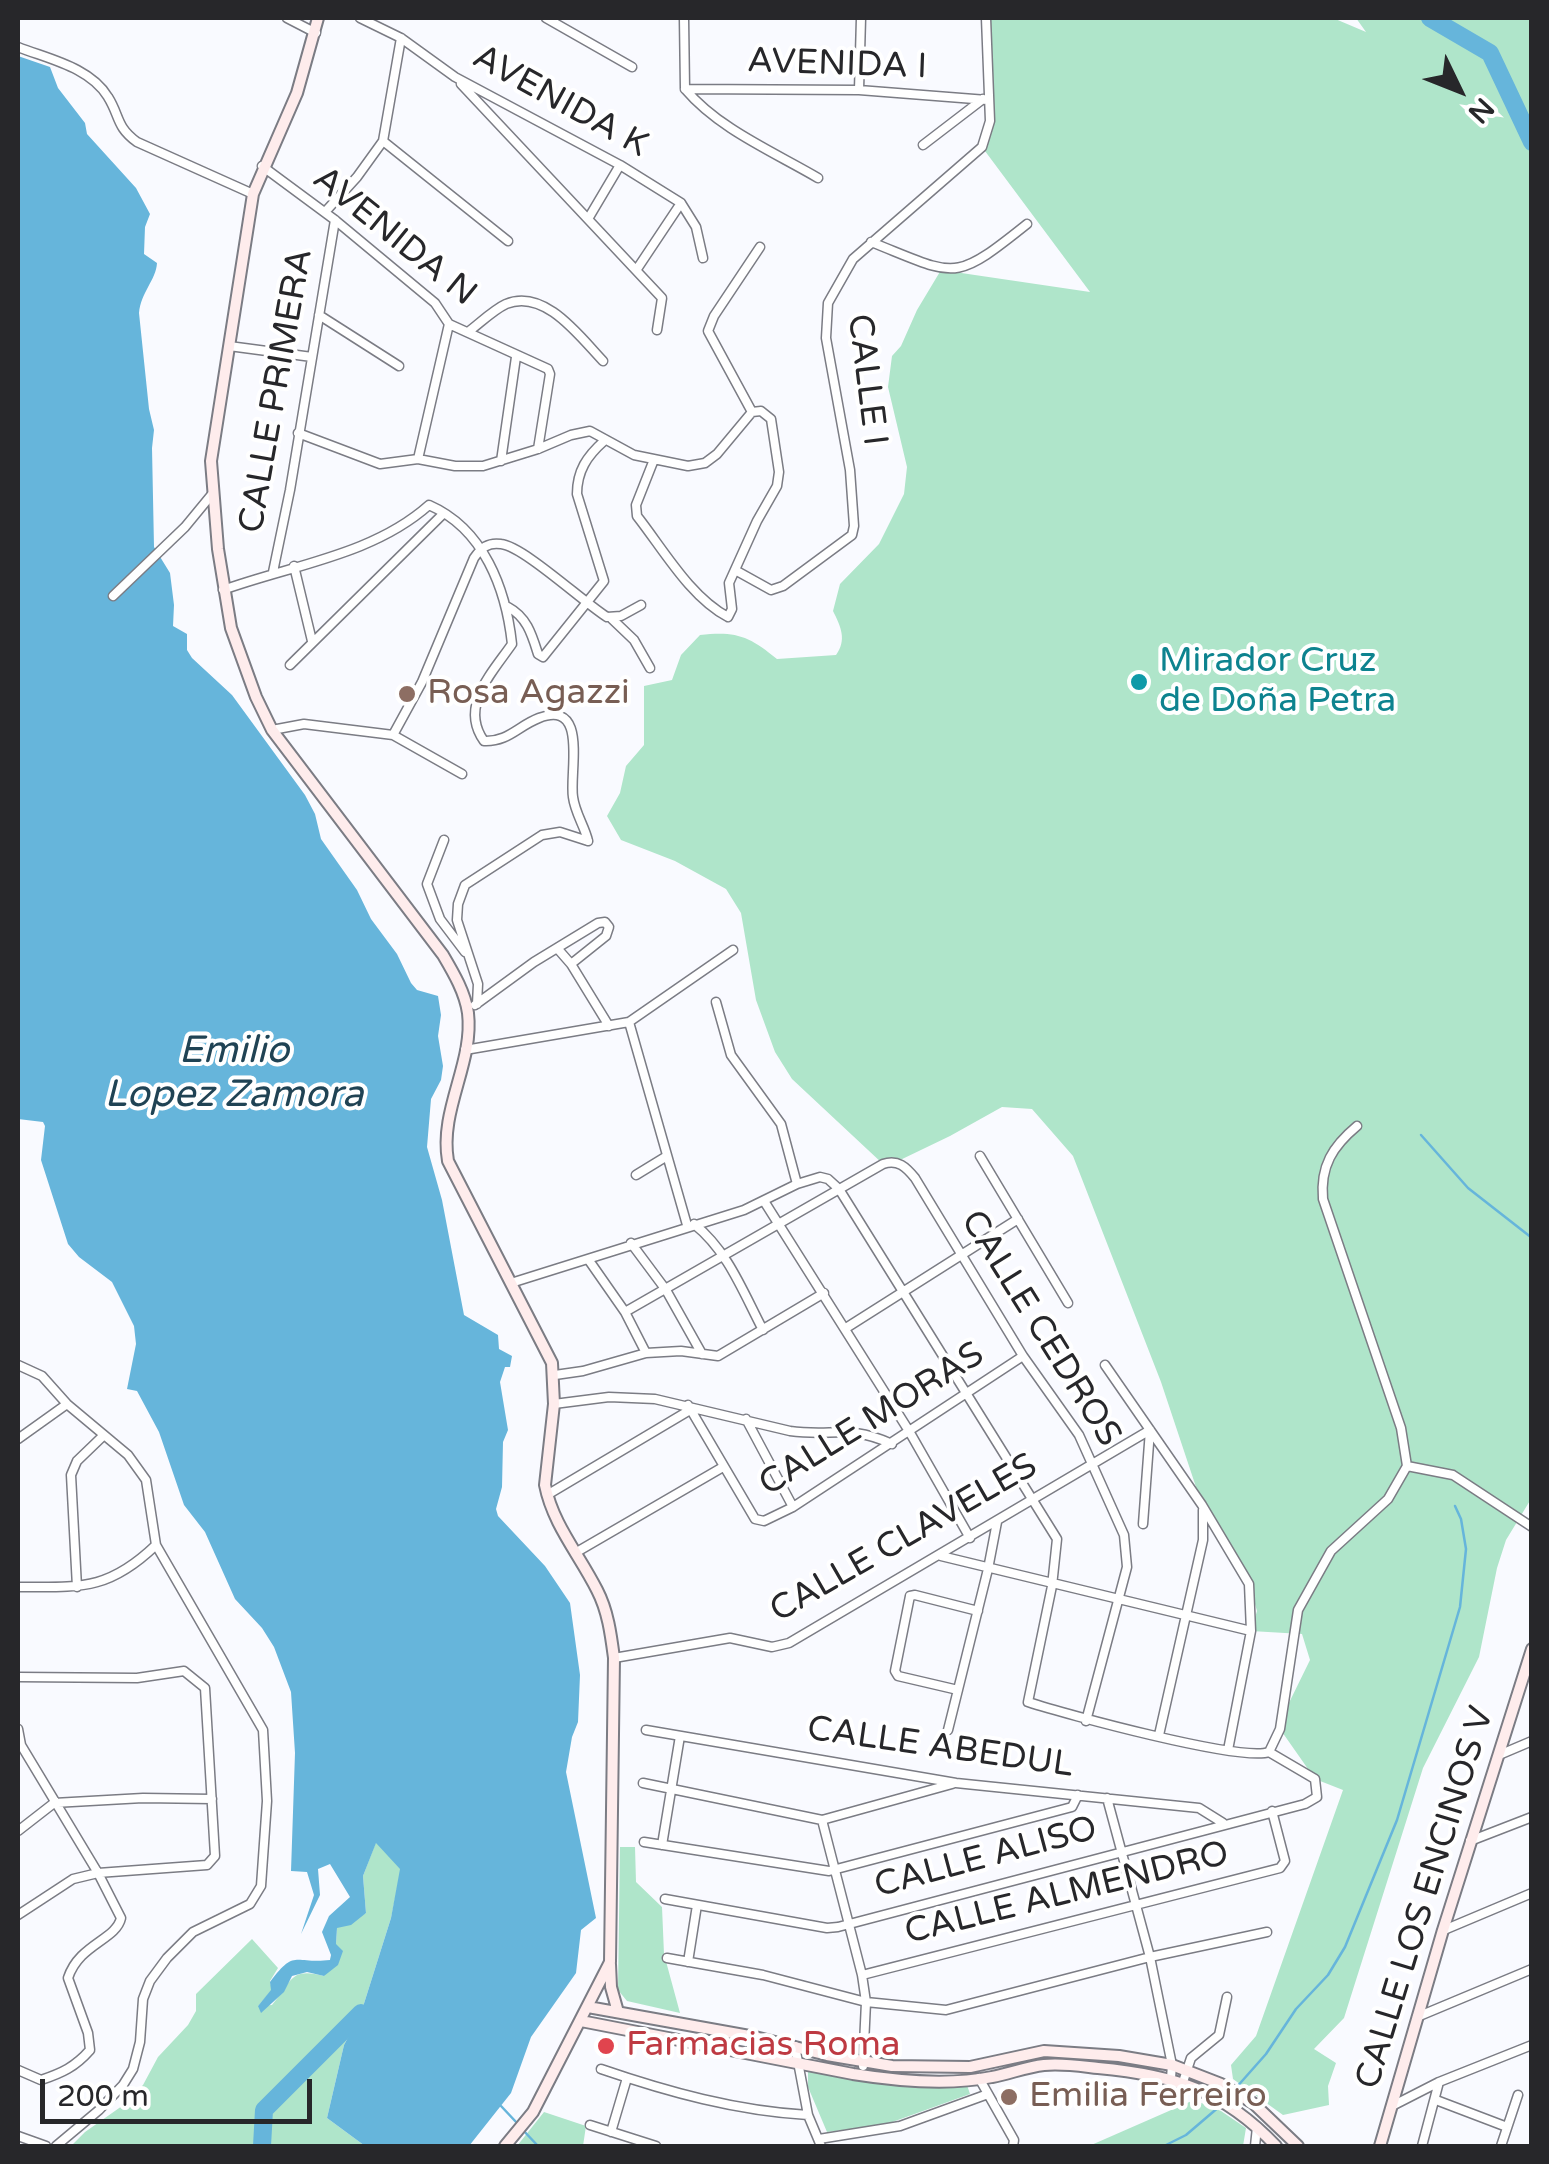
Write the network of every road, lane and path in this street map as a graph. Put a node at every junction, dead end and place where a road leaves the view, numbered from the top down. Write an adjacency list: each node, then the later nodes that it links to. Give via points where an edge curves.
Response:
1 (287, 18): 8 (street)
2 (318, 18): 8 (street)
3 (360, 18): 9 (street, AVENIDA K)
4 (546, 18): 11 (street)
5 (684, 18): 13 (street)
6 (861, 18): 14 (street)
7 (986, 18): 15 (street, CALLE I)
8 (316, 33): 19 (street)
9 (401, 38): 12 (street, AVENIDA K); 16 (street, CALLE PRIMERA)
10 (18, 47): 21 (street, via 88,75 108,96 124,132 138,142)
11 (632, 67)
12 (456, 77): 18 (street, AVENIDA K); 25 (street)
13 (684, 89): 14 (street, AVENIDA I); 20 (street, via 718,120)
14 (859, 90): 15 (street, AVENIDA I)
15 (985, 99): 17 (street); 28 (street, CALLE I, via 990,121 982,147)
16 (382, 141): 23 (street, CALLE PRIMERA); 27 (street)
17 (923, 145)
18 (620, 165): 22 (street, AVENIDA K); 25 (street)
19 (262, 166): 21 (street); 23 (street, AVENIDA N)
20 (818, 178)
21 (252, 194): 36 (street)
22 (681, 203): 30 (street, via 696,227); 31 (street)
23 (325, 212): 24 (street, AVENIDA N)
24 (335, 220): 32 (street, CALLE PRIMERA); 33 (street, AVENIDA N, via 435,303)
25 (588, 220): 31 (street)
26 (1027, 224): 28 (street, via 958,270 941,270)
27 (508, 241)
28 (871, 242): 52 (street, CALLE I, via 844,270 828,303 826,338 851,482 852,535 771,590)
29 (760, 246): 41 (street, via 708,331)
30 (703, 258)
31 (637, 269): 34 (street, via 662,298)
32 (319, 315): 37 (street, CALLE PRIMERA); 40 (street)
33 (449, 324): 35 (street, AVENIDA N); 45 (street)
34 (657, 330)
35 (468, 332): 38 (street, AVENIDA N); 39 (street, via 506,304 526,300 560,316)
36 (229, 346): 37 (street); 48 (street, via 213,442)
37 (312, 356): 42 (street, CALLE PRIMERA)
38 (516, 357): 44 (street, AVENIDA N, via 550,374); 46 (street)
39 (603, 360)
40 (399, 366)
41 (752, 412): 47 (street, via 706,463); 52 (street, via 771,420 777,486)
42 (298, 433): 45 (street, via 380,464); 53 (street, CALLE PRIMERA)
43 (604, 441): 44 (street, via 590,431); 47 (street); 56 (street, via 577,480 604,574)
44 (538, 449): 46 (street)
45 (418, 459): 46 (street, via 456,466)
46 (501, 462)
47 (653, 462): 52 (street, via 637,516 678,569 728,617)
48 (213, 493): 54 (street); 55 (street)
49 (444, 513): 50 (street); 51 (street, via 429,505 361,547); 60 (street)
50 (480, 550): 56 (street, via 502,544 519,551); 58 (street); 64 (street)
51 (294, 566): 53 (street); 60 (street, CALLE PRIMERA)
52 (735, 570)
53 (273, 572): 54 (street)
54 (223, 590): 63 (street, via 243,665)
55 (112, 596)
56 (585, 603): 58 (street, via 543,657 530,630); 59 (street)
57 (641, 605): 59 (street)
58 (508, 608): 69 (street, via 512,644 481,689 475,728 492,742 544,716 569,721 572,796 588,841 560,832 542,835 470,879 458,904)
59 (612, 619): 62 (street)
60 (312, 641): 61 (street)
61 (290, 665)
62 (650, 668)
63 (272, 730): 64 (street, via 304,724); 72 (street, via 443,955)
64 (393, 735): 65 (street)
65 (462, 774)
66 (444, 840): 69 (street, via 427,884 440,919)
67 (557, 948): 70 (street); 70 (street, via 605,922 606,936); 72 (street)
68 (733, 950): 73 (street)
69 (468, 955): 72 (street, via 478,984)
70 (571, 964): 74 (street)
71 (716, 1002): 80 (street, via 732,1055 781,1124)
72 (472, 1008): 75 (street)
73 (628, 1022): 74 (street); 77 (street)
74 (608, 1026): 75 (street)
75 (465, 1050): 90 (street, via 448,1120 448,1161)
76 (1357, 1126): 115 (street, via 1326,1165 1322,1199)
77 (667, 1156): 79 (street); 85 (street)
78 (980, 1156): 83 (street)
79 (636, 1175)
80 (797, 1184): 81 (street, via 820,1177); 82 (street)
81 (839, 1188): 84 (street); 87 (street, CALLE CEDROS, via 896,1162 915,1178); 92 (street)
82 (764, 1200): 84 (street); 85 (street)
83 (1018, 1220): 87 (street); 94 (street)
84 (778, 1224): 88 (street); 93 (street)
85 (690, 1225): 86 (street); 88 (street)
86 (631, 1243): 89 (street); 91 (street)
87 (960, 1254): 92 (street); 100 (street, CALLE CEDROS)
88 (724, 1256): 91 (street); 97 (street)
89 (588, 1260): 90 (street); 95 (street)
90 (511, 1283): 103 (street)
91 (666, 1290): 95 (street); 99 (street)
92 (902, 1291): 96 (street); 104 (street)
93 (824, 1294): 96 (street); 97 (street)
94 (1068, 1303)
95 (625, 1312): 98 (street)
96 (846, 1328): 110 (street)
97 (763, 1330): 99 (street, via 718,1356)
98 (646, 1353): 99 (street); 103 (street)
99 (702, 1354)
100 (1023, 1356): 104 (street, CALLE MORAS); 114 (street, CALLE CEDROS)
101 (18, 1365): 105 (street, via 42,1376)
102 (1104, 1365): 109 (street)
103 (555, 1375): 106 (street)
104 (967, 1395): 110 (street, CALLE MORAS); 118 (street)
105 (67, 1404): 111 (street); 112 (street)
106 (554, 1404): 107 (street, via 632,1397); 117 (street)
107 (689, 1407): 108 (street); 116 (street, CALLE MORAS); 117 (street)
108 (746, 1419): 113 (street, via 812,1434 855,1430); 120 (street)
109 (1150, 1430): 114 (street, CALLE CLAVELES); 119 (street); 122 (street)
110 (910, 1431): 113 (street, CALLE MORAS); 124 (street)
111 (104, 1435): 125 (street, via 146,1480); 132 (street, via 71,1475)
112 (18, 1439)
113 (892, 1444): 120 (street, CALLE MORAS)
114 (1093, 1462): 118 (street, CALLE CLAVELES); 134 (street, CALLE CEDROS, via 1124,1535)
115 (1408, 1466): 123 (street, via 1453,1475); 152 (street, via 1388,1500 1331,1550 1298,1610 1280,1729)
116 (723, 1467): 120 (street, CALLE MORAS, via 759,1522); 126 (street)
117 (547, 1494): 126 (street)
118 (1031, 1498): 121 (street, CALLE CLAVELES); 130 (street, via 1057,1539)
119 (1202, 1505): 136 (street, via 1203,1540); 137 (street, via 1249,1584)
120 (794, 1508)
121 (997, 1522): 124 (street, CALLE CLAVELES); 128 (street)
122 (1143, 1524)
123 (1532, 1527)
124 (970, 1538): 127 (street, CALLE CLAVELES)
125 (156, 1545): 132 (street, via 121,1575); 216 (street, via 263,1730 261,1886 250,1904 193,1932 166,1958 143,1998 140,2042 124,2085)
126 (575, 1553): 139 (street, via 605,1609)
127 (940, 1556): 128 (street); 129 (street, CALLE CLAVELES)
128 (988, 1569): 130 (street); 135 (street)
129 (901, 1580): 133 (street); 139 (street, CALLE CLAVELES, via 789,1643 730,1638)
130 (1052, 1586): 134 (street); 143 (street, via 1028,1702)
131 (18, 1588): 132 (street)
132 (77, 1588)
133 (910, 1596): 135 (street); 142 (street, via 895,1671)
134 (1118, 1599): 136 (street); 143 (street)
135 (978, 1611): 142 (street)
136 (1185, 1615): 137 (street); 148 (street)
137 (1251, 1631): 151 (street)
138 (1532, 1649): 140 (street, CALLE LOS ENCINOS V)
139 (614, 1658): 182 (street)
140 (1529, 1665): 153 (street, CALLE LOS ENCINOS V)
141 (18, 1677): 159 (street, via 137,1678 184,1671 205,1688)
142 (958, 1690): 146 (street)
143 (1086, 1721): 148 (street)
144 (18, 1730): 150 (street)
145 (646, 1730): 147 (street, CALLE ABEDUL)
146 (948, 1730)
147 (680, 1736): 155 (street, CALLE ABEDUL); 156 (street)
148 (1159, 1736): 151 (street)
149 (1532, 1741): 153 (street)
150 (18, 1745): 160 (street)
151 (1228, 1750): 152 (street)
152 (1269, 1752): 161 (street, CALLE ALISO, via 1315,1779 1317,1797)
153 (1498, 1755): 166 (street, CALLE LOS ENCINOS V)
154 (644, 1783): 156 (street)
155 (956, 1783): 157 (street, CALLE ABEDUL); 163 (street)
156 (672, 1788): 163 (street); 168 (street)
157 (1078, 1794): 158 (street, CALLE ABEDUL); 170 (street, via 1072,1807)
158 (1108, 1798): 164 (street, CALLE ABEDUL, via 1199,1808); 169 (street)
159 (212, 1799): 160 (street); 171 (street, via 214,1856 206,1866)
160 (54, 1803): 165 (street); 171 (street)
161 (1272, 1811): 164 (street, CALLE ALISO); 174 (street, CALLE ALMENDRO, via 1285,1865)
162 (1532, 1817): 166 (street)
163 (822, 1820): 170 (street)
164 (1223, 1823): 169 (street, CALLE ALISO)
165 (18, 1831)
166 (1470, 1841): 178 (street, CALLE LOS ENCINOS V)
167 (644, 1842): 168 (street)
168 (662, 1845): 170 (street)
169 (1120, 1850): 174 (street); 177 (street, CALLE ALISO)
170 (834, 1871): 177 (street)
171 (98, 1874): 176 (street, via 73,1879); 197 (street, via 121,1918 117,1929 78,1956 68,1978 90,2050 65,2072 41,2080)
172 (1532, 1892): 178 (street)
173 (665, 1899): 175 (street, CALLE ALISO)
174 (1134, 1903): 180 (street); 185 (street, CALLE ALMENDRO)
175 (697, 1905): 177 (street, CALLE ALISO, via 827,1928); 183 (street)
176 (18, 1915)
177 (848, 1924): 185 (street)
178 (1442, 1930): 190 (street, CALLE LOS ENCINOS V)
179 (1267, 1932): 180 (street)
180 (1150, 1957): 187 (street, via 967,2007); 198 (street)
181 (667, 1958): 183 (street)
182 (610, 1962): 188 (street); 189 (street)
183 (688, 1962): 187 (street)
184 (1532, 1969): 190 (street)
185 (862, 1975): 187 (street)
186 (1228, 1997): 200 (street, via 1220,2035 1195,2054)
187 (866, 2002): 195 (street)
188 (588, 2007): 189 (street); 191 (street)
189 (618, 2012): 193 (street)
190 (1417, 2017): 207 (street, CALLE LOS ENCINOS V)
191 (581, 2020): 194 (street); 217 (street, via 534,2112)
192 (1532, 2045): 203 (street)
193 (795, 2046): 194 (street); 195 (street)
194 (797, 2060): 199 (street); 208 (street)
195 (863, 2062): 198 (street, via 956,2068 1044,2051 1119,2056); 199 (street)
196 (601, 2069): 201 (street)
197 (18, 2070)
198 (1171, 2072): 200 (street); 202 (street, via 1047,2064)
199 (862, 2076): 202 (street)
200 (1185, 2076): 210 (street); 222 (street, via 1221,2084 1250,2101)
201 (627, 2078): 208 (street, via 774,2113); 212 (street)
202 (979, 2078): 204 (street)
203 (1439, 2082): 206 (street); 207 (street)
204 (988, 2094): 214 (street, via 900,2126); 219 (street)
205 (1518, 2096): 211 (street)
206 (1436, 2100): 211 (street); 224 (street)
207 (1392, 2106): 223 (street, CALLE LOS ENCINOS V)
208 (808, 2114): 214 (street)
209 (590, 2125): 212 (street)
210 (1257, 2126): 220 (street); 221 (street)
211 (1508, 2127): 225 (street)
212 (611, 2132): 218 (street)
213 (18, 2136): 215 (street)
214 (820, 2143)
215 (46, 2146)
216 (56, 2146)
217 (505, 2146)
218 (656, 2146)
219 (1013, 2146)
220 (1254, 2146)
221 (1276, 2146)
222 (1298, 2146)
223 (1380, 2146)
224 (1422, 2146)
225 (1501, 2146)

